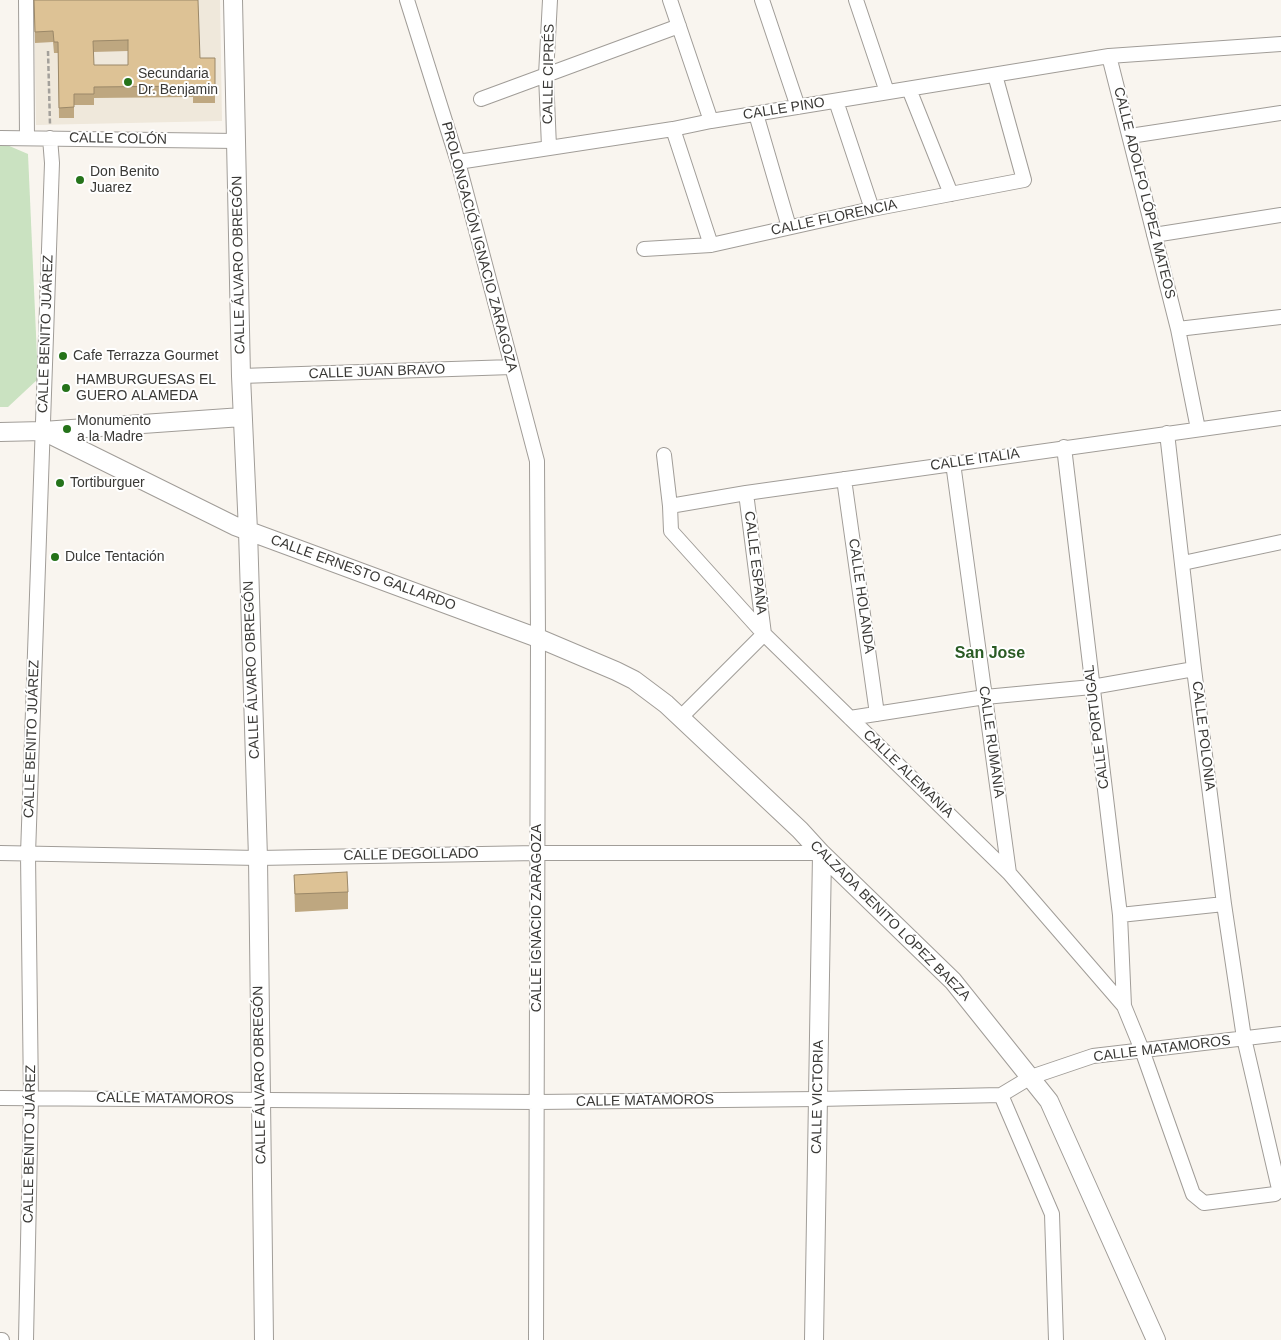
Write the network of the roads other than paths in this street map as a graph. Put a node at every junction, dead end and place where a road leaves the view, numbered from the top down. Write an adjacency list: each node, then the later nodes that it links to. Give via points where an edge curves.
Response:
1 (26, 0): 24 (street)
2 (233, 0): 26 (street, CALLE ÁLVARO OBREGÓN)
3 (408, 0): 28 (street, PROLONGACIÓN IGNACIO ZARAGOZA)
4 (550, 0): 11 (street, CALLE CIPRÉS)
5 (670, 0): 8 (street)
6 (762, 0): 17 (street)
7 (856, 0): 14 (street)
8 (679, 26): 11 (street); 20 (street)
9 (1281, 44): 10 (street, CALLE PINO)
10 (1110, 56): 12 (street, CALLE PINO); 22 (street, CALLE ADOLFO LÓPEZ MATEOS)
11 (546, 75): 15 (street); 27 (street, CALLE CIPRÉS)
12 (995, 75): 13 (street, CALLE PINO); 29 (street, CALLE FLORENCIA, via 1024,180)
13 (909, 89): 14 (street, CALLE PINO); 29 (street)
14 (887, 92): 16 (street, CALLE PINO)
15 (481, 100)
16 (836, 101): 17 (street, CALLE PINO); 30 (street)
17 (798, 107): 19 (street, CALLE PINO)
18 (1281, 113): 22 (street)
19 (756, 114): 20 (street, CALLE PINO); 32 (street)
20 (711, 121): 21 (street, CALLE PINO)
21 (673, 129): 27 (street, CALLE PINO); 34 (street)
22 (1130, 136): 33 (street, CALLE ADOLFO LÓPEZ MATEOS)
23 (0, 138): 24 (street, CALLE COLÓN)
24 (27, 138): 25 (street, CALLE COLÓN)
25 (50, 138): 26 (street, CALLE COLÓN); 43 (street, CALLE BENITO JUÁREZ, via 52,163)
26 (237, 141): 39 (street, CALLE ÁLVARO OBREGÓN)
27 (549, 148): 28 (street, CALLE PINO)
28 (458, 162): 38 (street, PROLONGACIÓN IGNACIO ZARAGOZA)
29 (951, 194): 30 (street, CALLE FLORENCIA)
30 (872, 209): 32 (street, CALLE FLORENCIA)
31 (1281, 215): 33 (street)
32 (789, 227): 34 (street, CALLE FLORENCIA)
33 (1154, 235): 37 (street, CALLE ADOLFO LÓPEZ MATEOS)
34 (711, 244): 35 (street, CALLE FLORENCIA)
35 (644, 250)
36 (1281, 317): 37 (street)
37 (1178, 329): 42 (street)
38 (512, 367): 39 (street, CALLE JUAN BRAVO); 51 (street, PROLONGACIÓN IGNACIO ZARAGOZA, via 537,460)
39 (241, 376): 40 (street, CALLE ÁLVARO OBREGÓN)
40 (242, 417): 43 (street); 53 (street, CALLE ÁLVARO OBREGÓN)
41 (1281, 418): 42 (street, CALLE ITALIA)
42 (1198, 429): 45 (street, CALLE ITALIA)
43 (43, 431): 44 (street); 53 (street, CALLE ERNESTO GALLARDO); 67 (street, CALLE BENITO JUÁREZ)
44 (0, 432)
45 (1167, 432): 46 (street, CALLE ITALIA); 55 (street, CALLE POLONIA)
46 (1064, 447): 48 (street, CALLE ITALIA); 59 (street, CALLE PORTUGAL)
47 (664, 455): 52 (street, CALLE ALEMANIA)
48 (953, 463): 49 (street, CALLE ITALIA); 60 (street, CALLE RUMANIA)
49 (844, 479): 50 (street, CALLE ITALIA); 61 (street, CALLE HOLANDA)
50 (746, 493): 52 (street, CALLE ITALIA); 56 (street, CALLE ESPAÑA)
51 (537, 497): 57 (street, CALLE IGNACIO ZARAGOZA)
52 (670, 506): 56 (street, CALLE ALEMANIA, via 671,531)
53 (248, 531): 57 (street, CALLE ERNESTO GALLARDO); 68 (street, CALLE ÁLVARO OBREGÓN)
54 (1281, 542): 55 (street)
55 (1182, 563): 58 (street, CALLE POLONIA)
56 (764, 634): 62 (street); 63 (street, CALLE ALEMANIA)
57 (538, 638): 62 (street, CALLE ERNESTO GALLARDO, via 634,680); 65 (street, CALLE IGNACIO ZARAGOZA)
58 (1194, 669): 59 (street); 70 (street, CALLE POLONIA)
59 (1092, 687): 60 (street); 71 (street, CALLE PORTUGAL)
60 (985, 697): 61 (street); 69 (street, CALLE RUMANIA)
61 (877, 714): 63 (street)
62 (680, 718): 66 (street, CALZADA BENITO LÓPEZ BAEZA)
63 (850, 718): 69 (street, CALLE ALEMANIA)
64 (0, 853): 67 (street, CALLE DEGOLLADO)
65 (537, 853): 66 (street, CALLE DEGOLLADO); 68 (street, CALLE DEGOLLADO); 82 (street, CALLE IGNACIO ZARAGOZA)
66 (822, 853): 76 (street, CALZADA BENITO LÓPEZ BAEZA, via 953,981); 80 (street, CALLE VICTORIA)
67 (28, 854): 68 (street, CALLE DEGOLLADO); 79 (street, CALLE BENITO JUÁREZ)
68 (258, 858): 81 (street, CALLE ÁLVARO OBREGÓN)
69 (1009, 872): 72 (street, CALLE ALEMANIA)
70 (1224, 904): 71 (street); 74 (street, CALLE POLONIA)
71 (1120, 915): 72 (street, CALLE PORTUGAL)
72 (1124, 1006): 75 (street, CALLE ALEMANIA)
73 (1281, 1034): 74 (street, CALLE MATAMOROS)
74 (1244, 1038): 75 (street, CALLE MATAMOROS); 75 (street, CALLE POLONIA, via 1279,1189 1276,1194 1204,1203 1194,1194)
75 (1142, 1050): 76 (street, CALLE MATAMOROS, via 1093,1056)
76 (1031, 1078): 77 (street, CALLE MATAMOROS); 88 (street, CALZADA BENITO LÓPEZ BAEZA, via 1050,1101)
77 (1000, 1095): 80 (street, CALLE MATAMOROS); 87 (street, via 1052,1214)
78 (0, 1098): 79 (street, CALLE MATAMOROS)
79 (31, 1098): 81 (street, CALLE MATAMOROS); 83 (street, CALLE BENITO JUÁREZ)
80 (818, 1099): 82 (street, CALLE MATAMOROS); 86 (street, CALLE VICTORIA)
81 (260, 1101): 82 (street, CALLE MATAMOROS); 84 (street, CALLE ÁLVARO OBREGÓN)
82 (537, 1102): 85 (street, CALLE IGNACIO ZARAGOZA)
83 (26, 1340)
84 (264, 1340)
85 (536, 1340)
86 (814, 1340)
87 (1056, 1340)
88 (1156, 1340)

